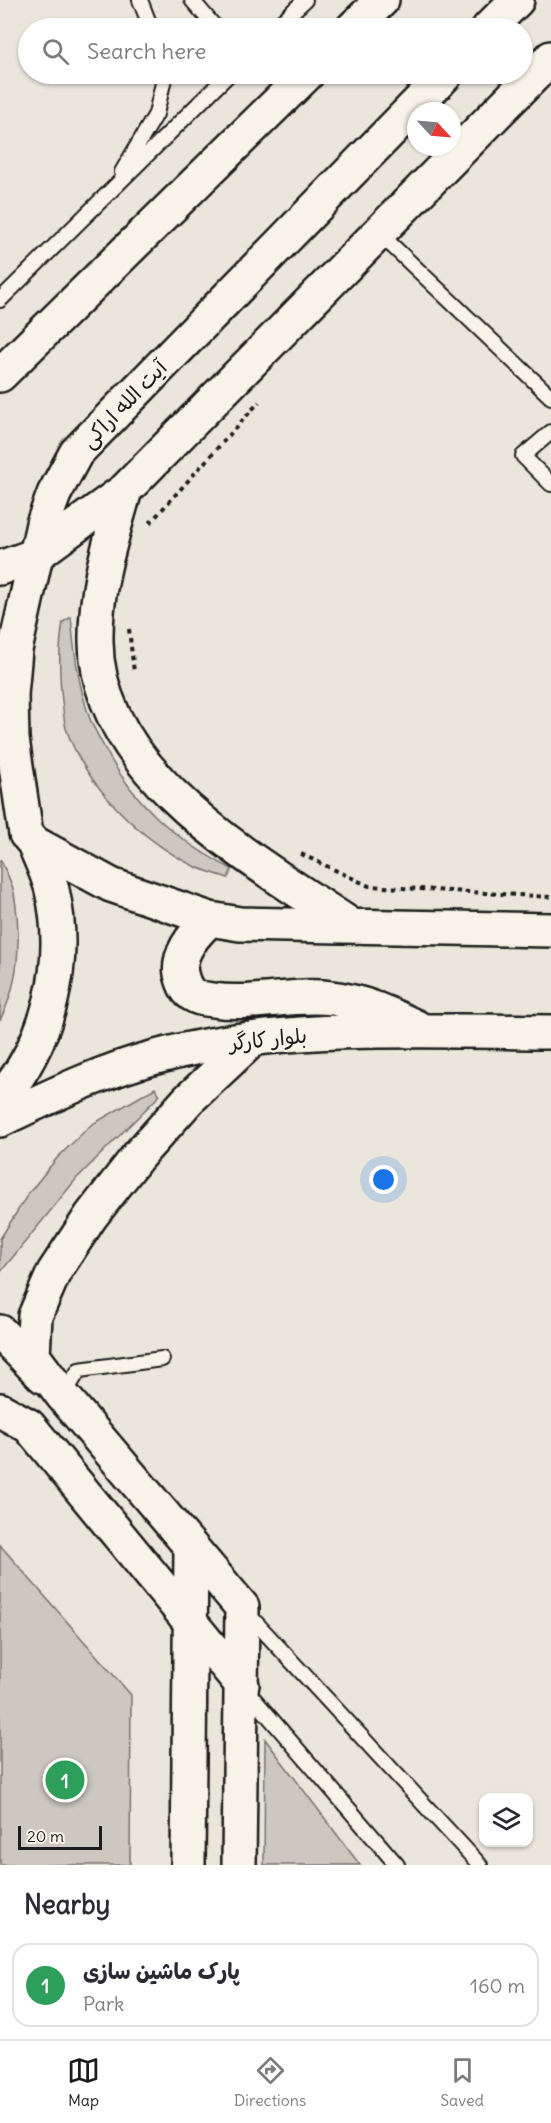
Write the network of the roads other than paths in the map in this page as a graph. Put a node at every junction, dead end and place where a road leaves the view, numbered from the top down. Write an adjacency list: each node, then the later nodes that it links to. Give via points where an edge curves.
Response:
1 (140, 0): 6 (lane)
2 (192, 0): 7 (lane)
3 (305, 0): 8 (lane)
4 (382, 0): 9 (main road)
5 (517, 0): 10 (main road)
6 (147, 18)
7 (207, 18)
8 (286, 18)
9 (363, 18)
10 (499, 18)
11 (551, 58): 12 (main road)
12 (533, 76)
13 (163, 84): 18 (lane, via 156,114)
14 (219, 84): 18 (lane)
15 (297, 84): 21 (main road)
16 (436, 84): 26 (main road, آیت الله اراکی, via 76,453 42,524)
17 (525, 84): 19 (main road)
18 (112, 190): 20 (lane)
19 (379, 233): 22 (lane); 25 (main road)
20 (0, 300)
21 (0, 375)
22 (551, 397)
23 (551, 432): 24 (lane, via 523,456)
24 (551, 484)
25 (125, 490): 26 (main road); 31 (main road, via 99,588 96,644 106,700 119,726 151,774 194,815 258,864)
26 (36, 555): 27 (main road); 29 (main road, آیت الله اراکی, via 15,650 11,695 12,739)
27 (0, 568)
28 (0, 808): 29 (main road)
29 (30, 838): 30 (main road, via 111,885); 36 (main road, via 52,889 57,981 39,1039)
30 (210, 919): 31 (main road, via 240,924); 33 (main road, via 189,944 180,968 188,991 195,997 234,1002 329,998 359,1002)
31 (351, 926): 32 (main road)
32 (551, 930)
33 (424, 1031): 34 (main road, بلوار کارگر); 35 (main road, بلوار کارگر)
34 (551, 1032)
35 (253, 1039): 37 (main road, بلوار کارگر, via 155,1057 85,1081); 40 (main road, via 188,1100 138,1156 54,1272 35,1316 33,1356)
36 (0, 1100)
37 (0, 1120)
38 (0, 1332): 40 (main road)
39 (162, 1359): 40 (lane, via 79,1370)
40 (63, 1396): 42 (main road); 43 (main road)
41 (0, 1410): 42 (main road)
42 (29, 1426): 45 (main road)
43 (191, 1549): 44 (main road); 45 (main road)
44 (242, 1607): 46 (main road); 50 (lane)
45 (191, 1622): 46 (main road); 47 (main road)
46 (242, 1685): 48 (main road); 49 (lane)
47 (188, 1865)
48 (239, 1865)
49 (397, 1865)
50 (480, 1865)

